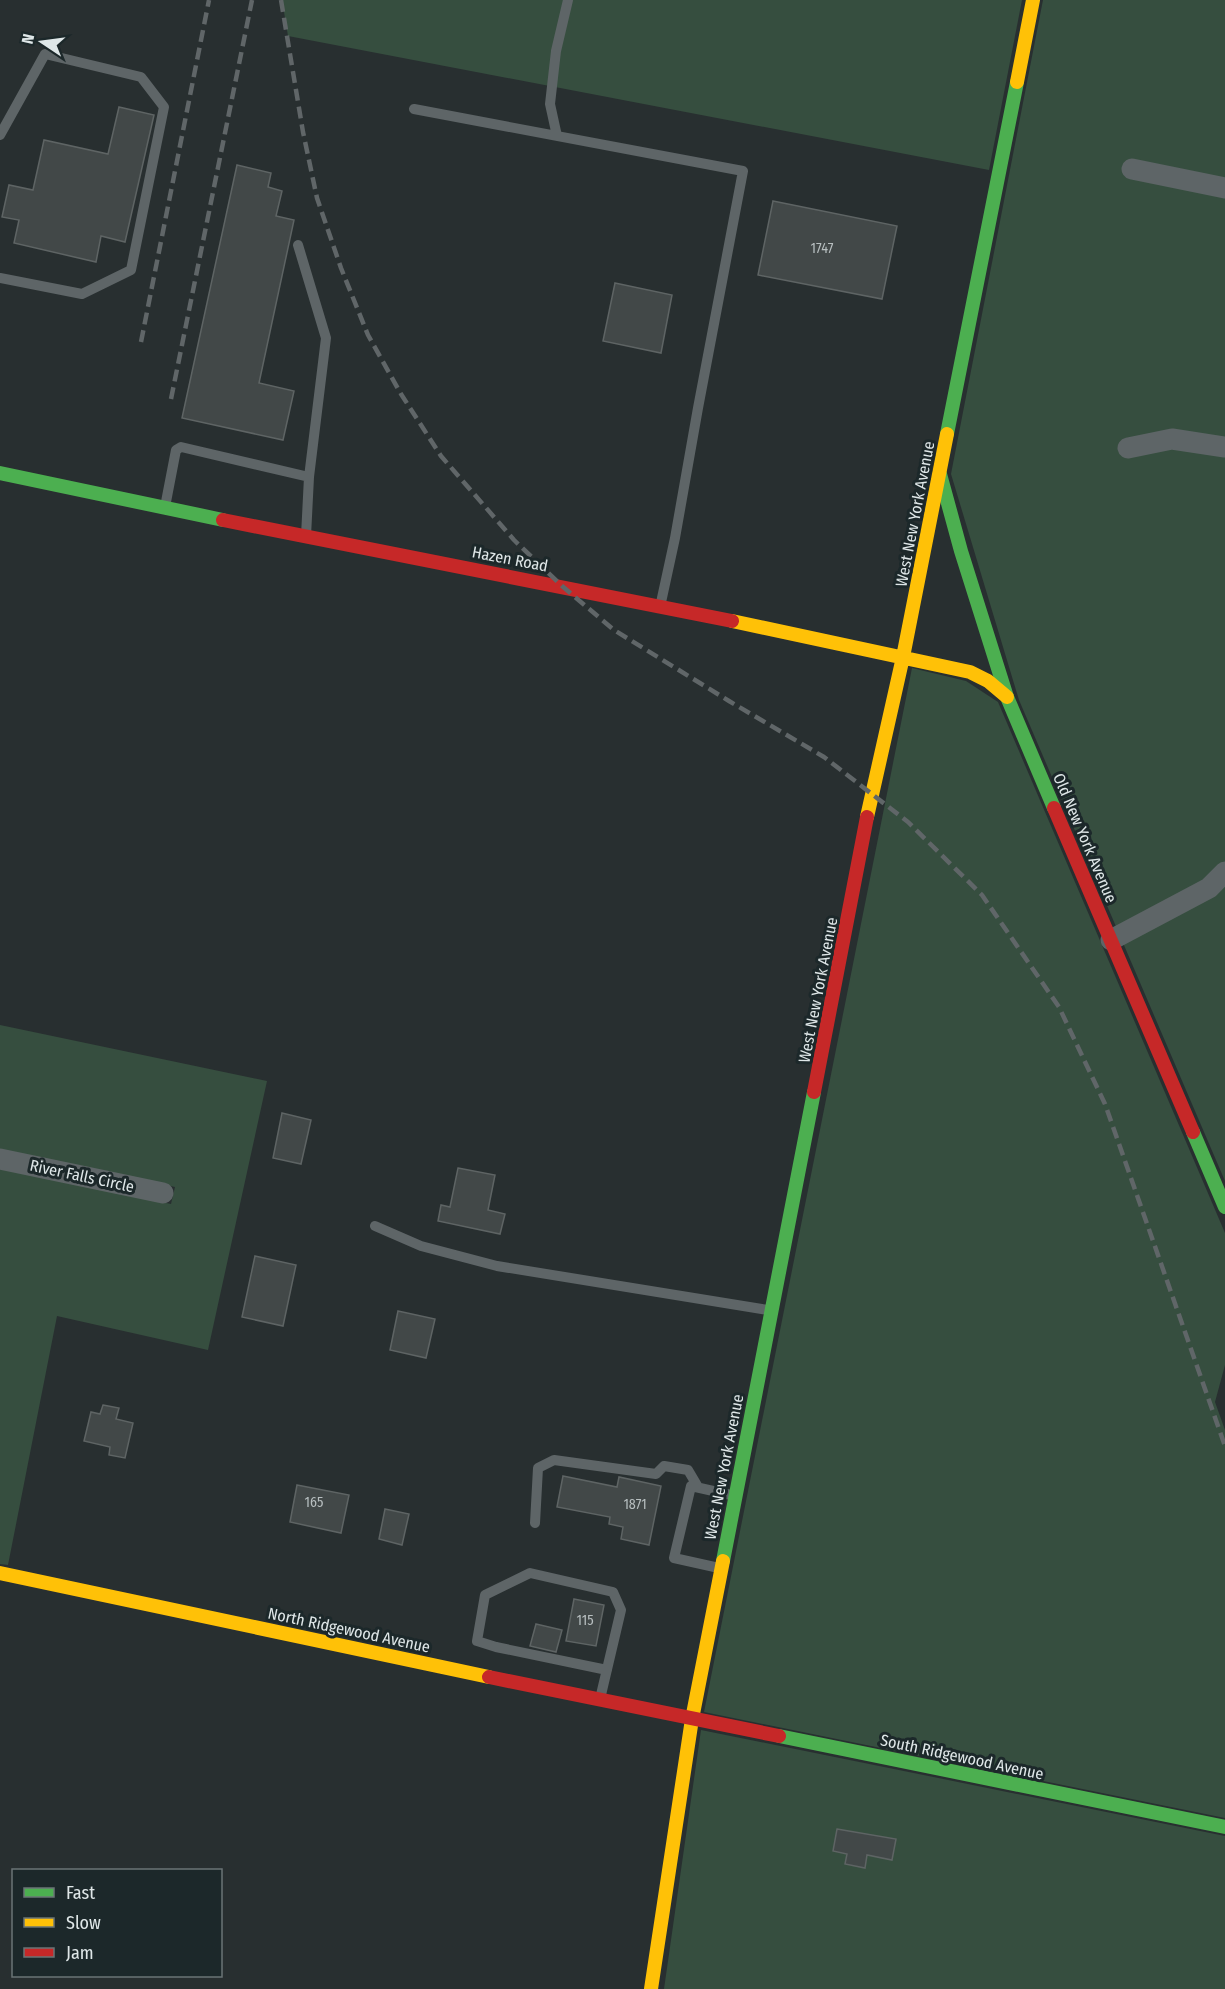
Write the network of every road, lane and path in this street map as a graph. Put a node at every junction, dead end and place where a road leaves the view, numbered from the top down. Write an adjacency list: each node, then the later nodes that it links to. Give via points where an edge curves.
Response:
1 (568, 0): 5 (lane, via 556,51 550,104)
2 (1033, 0): 13 (street, West New York Avenue)
3 (414, 109): 5 (lane)
4 (0, 135): 9 (lane, via 45,54 141,77 164,107 131,270 82,294)
5 (557, 136): 17 (lane, via 743,171)
6 (1132, 169): 7 (street)
7 (1225, 188)
8 (298, 245): 14 (lane, via 326,338)
9 (0, 278)
10 (1128, 447): 11 (street, via 1172,439)
11 (1225, 447)
12 (0, 473): 15 (street, Hazen Road)
13 (940, 474): 18 (street, West New York Avenue); 19 (street, Old New York Avenue)
14 (309, 477): 15 (lane, via 181,447 176,450); 16 (lane)
15 (165, 508): 16 (street, Hazen Road)
16 (306, 536): 17 (street, Hazen Road)
17 (660, 607): 18 (street, Hazen Road)
18 (903, 657): 19 (street, Hazen Road, via 970,672); 26 (street, West New York Avenue, via 872,793)
19 (1007, 697): 21 (street, Old New York Avenue)
20 (1225, 872): 21 (street, via 1209,888)
21 (1111, 940): 24 (street, Old New York Avenue)
22 (0, 1160): 23 (street, River Falls Circle)
23 (163, 1193)
24 (1225, 1207)
25 (375, 1226): 26 (lane, via 420,1246 497,1266)
26 (771, 1311): 28 (street, West New York Avenue)
27 (698, 1487): 28 (lane); 29 (lane, via 688,1470 664,1466 656,1474 554,1461 538,1468); 30 (lane, via 691,1486 674,1558)
28 (735, 1496): 30 (street, West New York Avenue)
29 (535, 1523)
30 (721, 1569): 34 (street, West New York Avenue)
31 (0, 1573): 33 (street, North Ridgewood Avenue)
32 (607, 1670): 32 (lane, via 621,1610 613,1592 530,1573 485,1595 477,1641); 33 (lane)
33 (600, 1700): 34 (street, North Ridgewood Avenue)
34 (692, 1719): 35 (street, South Ridgewood Avenue); 36 (street, West New York Avenue)
35 (1225, 1827)
36 (651, 1989)

